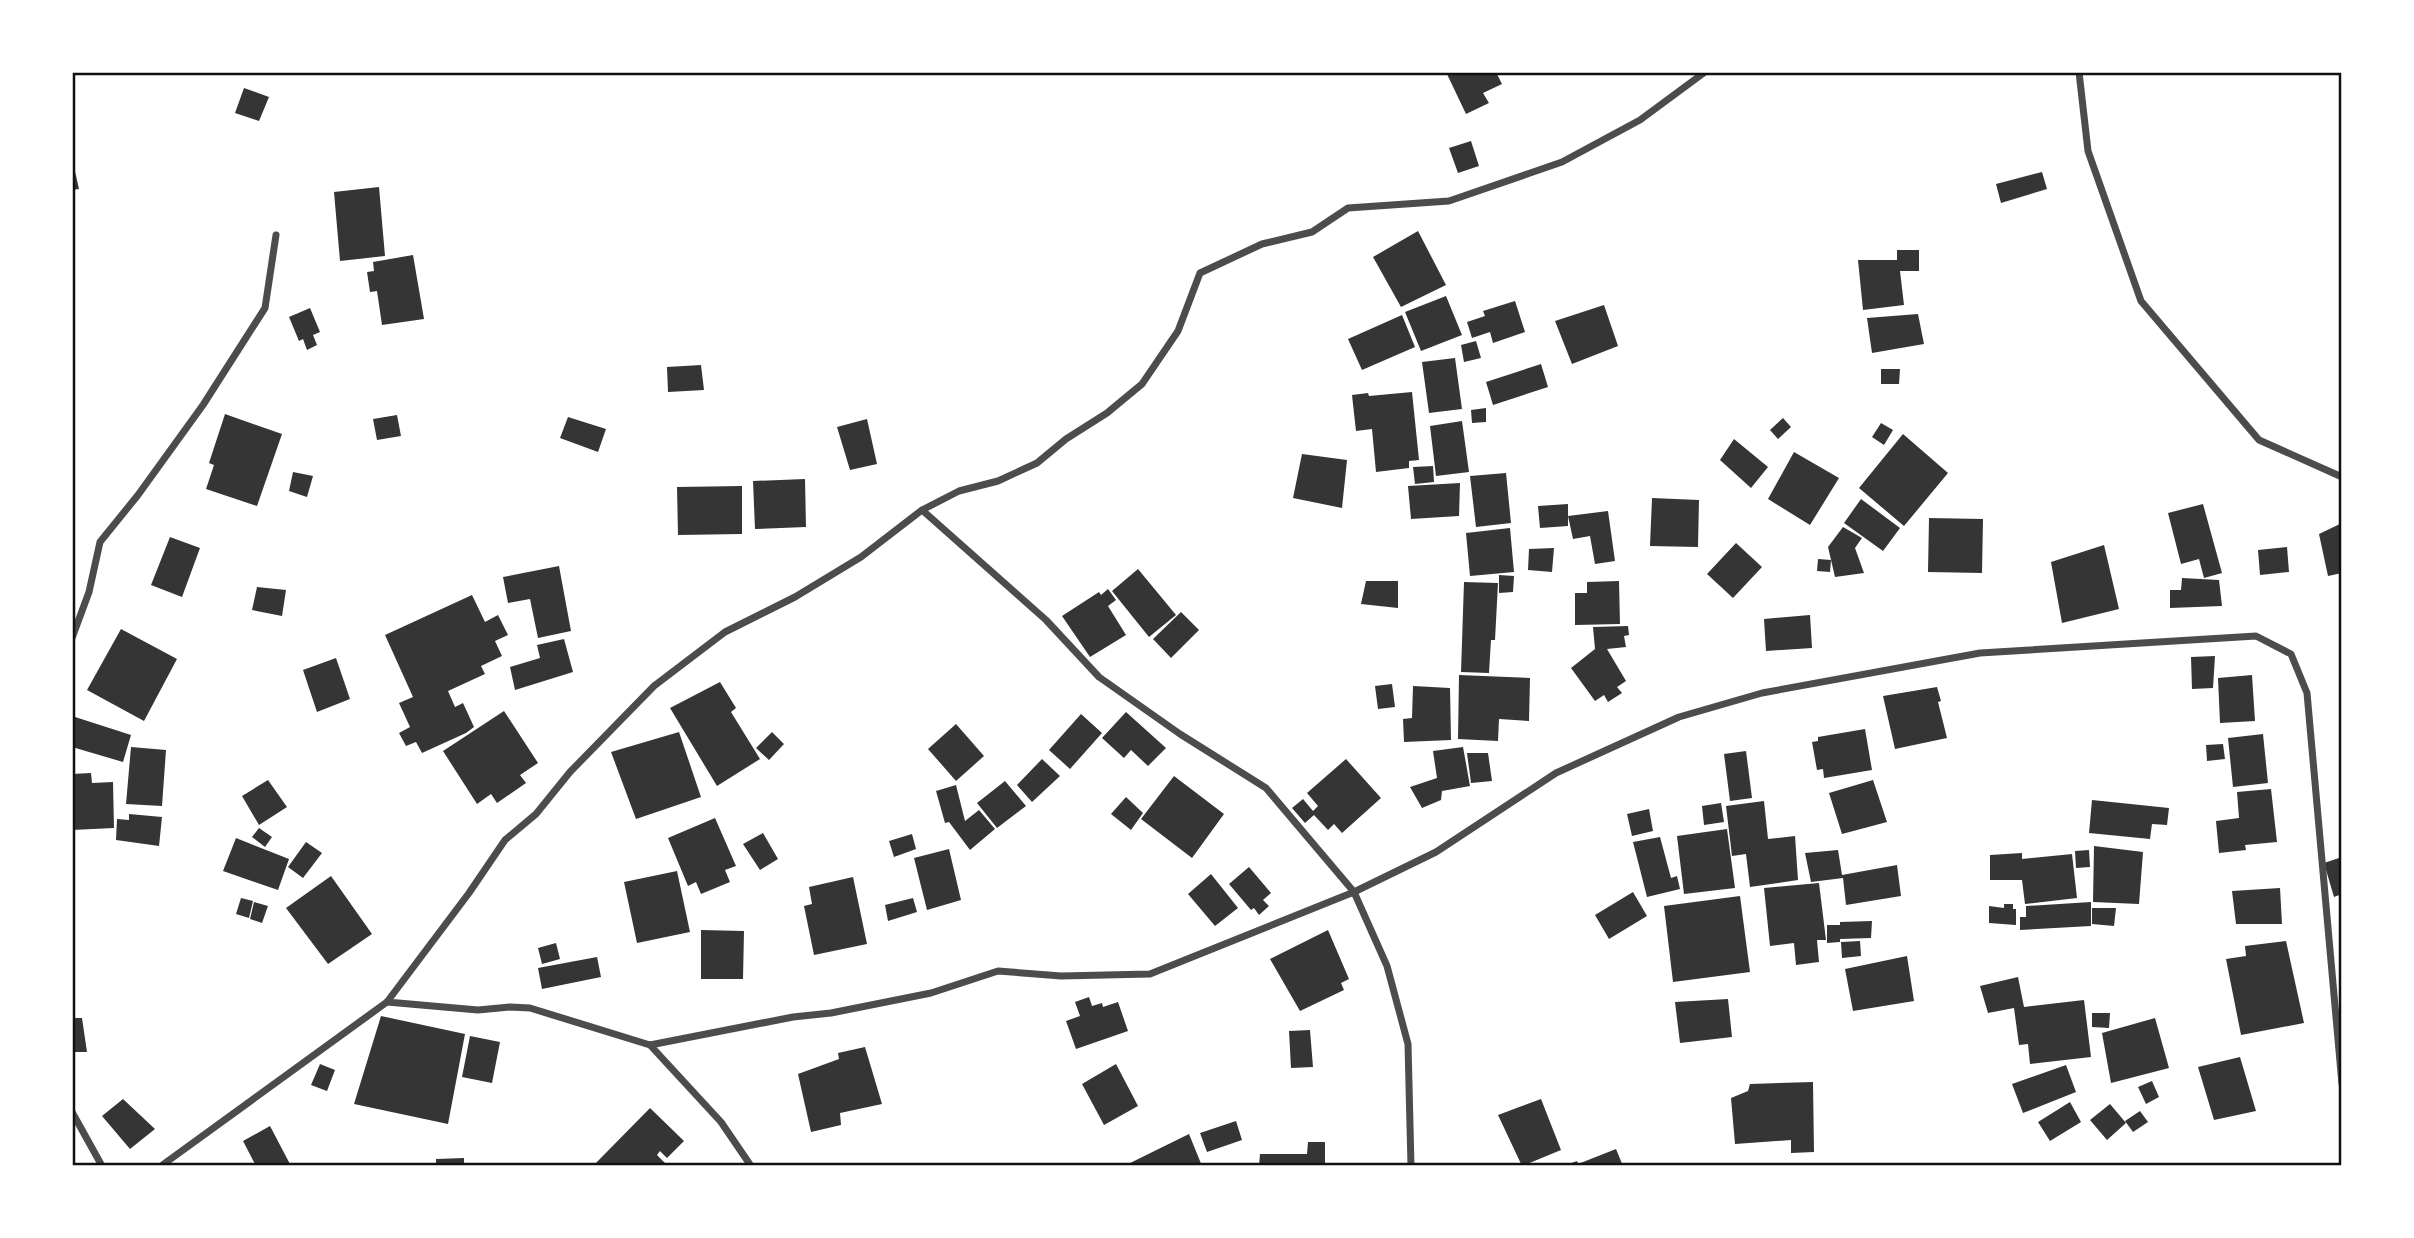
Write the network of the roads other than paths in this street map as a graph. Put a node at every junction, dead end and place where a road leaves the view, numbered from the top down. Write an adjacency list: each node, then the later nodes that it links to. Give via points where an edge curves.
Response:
1 (1705, 72): 5 (street, via 1640,120 1562,162 1449,201 1348,208 1312,232 1262,244 1200,274 1178,331 1142,384 1037,463 998,481 959,491)
2 (2079, 72): 4 (street, via 2088,151 2141,301 2259,440)
3 (276, 235): 6 (street, via 265,307 203,405 100,542)
4 (2342, 477)
5 (922, 510): 7 (street, via 1046,620 1099,677 1266,788); 8 (street, via 861,557 725,632 654,685 536,814 505,840)
6 (72, 638)
7 (1354, 892): 9 (street, via 1150,974 1061,976 998,971 931,993); 10 (street, via 1436,852 1556,773 1679,717 1762,692 1980,653 2256,636 2291,654 2307,693); 15 (street, via 1387,966 1408,1044)
8 (387, 1002): 9 (street, via 478,1010 530,1008); 13 (street)
9 (650, 1045): 14 (street, via 722,1122)
10 (2342, 1084)
11 (72, 1112): 12 (street)
12 (102, 1166)
13 (161, 1166)
14 (751, 1166)
15 (1411, 1166)

